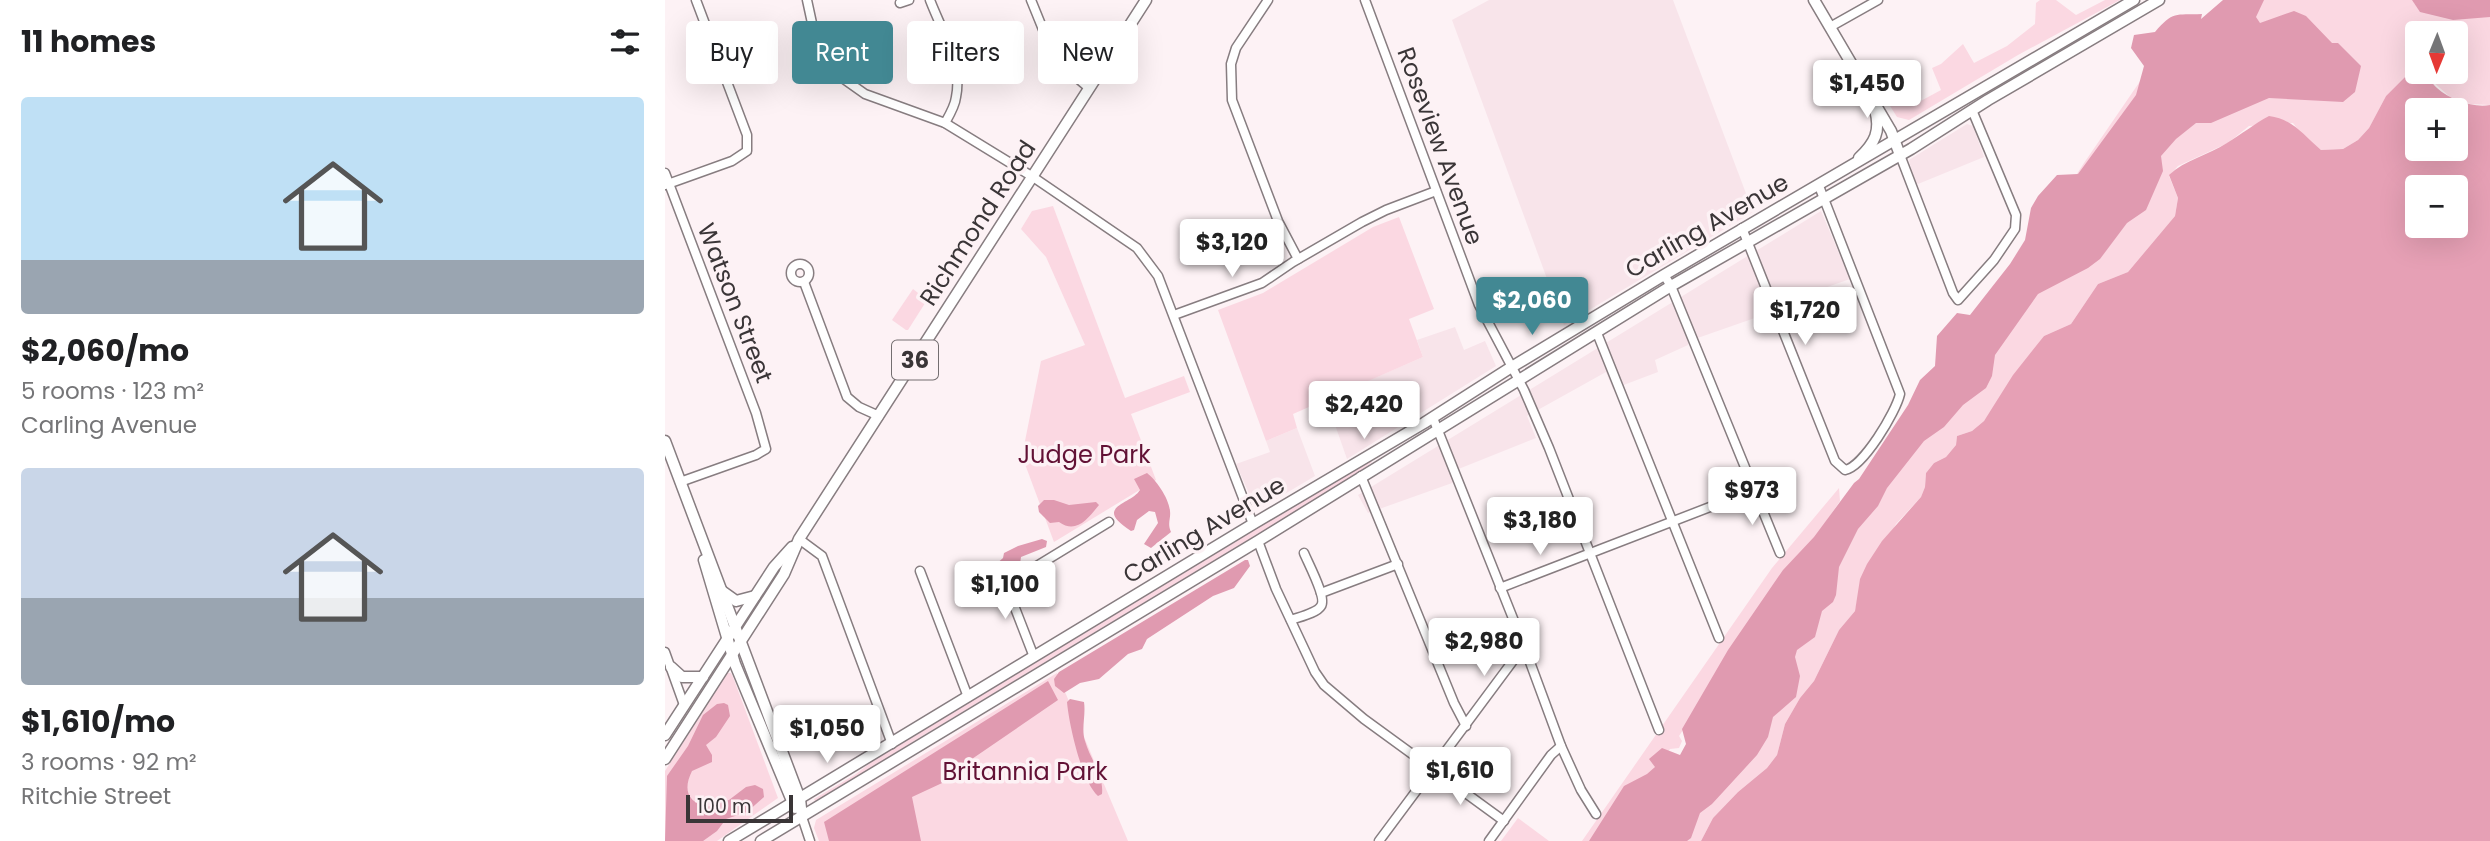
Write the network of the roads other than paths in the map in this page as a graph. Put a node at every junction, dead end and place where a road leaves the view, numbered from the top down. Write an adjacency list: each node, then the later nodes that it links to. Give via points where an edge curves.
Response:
1 (696, 0): 26 (street, via 747,135 747,152)
2 (807, 0): 20 (street, via 815,37 841,77 865,94)
3 (909, 0): 13 (street)
4 (930, 0): 20 (street, via 958,83)
5 (1031, 0): 18 (street, via 1055,59)
6 (1146, 0): 18 (main road, Richmond Road / 36)
7 (1268, 0): 32 (street, via 1236,48 1231,64 1232,100 1278,221)
8 (1365, 0): 28 (street, Roseview Avenue)
9 (1814, 0): 14 (main road)
10 (1878, 0): 14 (street)
11 (2134, 0): 15 (main road, Carling Avenue)
12 (2159, 0): 17 (main road, Carling Avenue)
13 (900, 3)
14 (1830, 27): 16 (main road)
15 (2005, 75): 17 (main road); 21 (main road, Carling Avenue)
16 (1865, 87): 21 (main road); 23 (main road, via 1876,113 1877,135)
17 (2010, 87): 19 (main road, Carling Avenue)
18 (1089, 88): 25 (main road, Richmond Road / 36)
19 (1972, 110): 22 (main road, Carling Avenue); 22 (street, via 2015,215 2015,229 1958,300)
20 (945, 123): 25 (street)
21 (1895, 140): 22 (main road); 23 (main road, Carling Avenue)
22 (1900, 155): 29 (main road, Carling Avenue)
23 (1844, 172): 27 (main road, Carling Avenue)
24 (665, 173): 26 (street, Watson Street)
25 (1033, 177): 36 (street, via 1137,248 1158,276); 40 (main road, Richmond Road / 36)
26 (667, 184): 45 (street, Watson Street, via 766,449)
27 (1819, 186): 29 (street); 30 (main road, Carling Avenue)
28 (1436, 191): 32 (street, via 1386,210); 38 (street, Roseview Avenue, via 1479,305)
29 (1825, 198): 31 (main road, Carling Avenue); 31 (street, via 1900,394 1894,411 1850,469 1838,466)
30 (1742, 228): 31 (street); 33 (main road, Carling Avenue)
31 (1749, 242): 35 (main road, Carling Avenue)
32 (1298, 259): 36 (street, via 1262,283)
33 (1664, 275): 35 (street); 38 (main road, Carling Avenue)
34 (804, 282): 40 (street, via 847,397)
35 (1671, 286): 37 (main road, Carling Avenue); 46 (street)
36 (1174, 316): 49 (street)
37 (1597, 332): 39 (main road, Carling Avenue); 48 (street)
38 (1510, 368): 39 (street, Roseview Avenue); 41 (main road, Carling Avenue)
39 (1518, 381): 42 (main road, Carling Avenue); 53 (street, Roseview Avenue)
40 (879, 416): 51 (main road, Richmond Road / 36)
41 (1433, 418): 42 (street); 49 (main road, Carling Avenue)
42 (1439, 430): 44 (main road, Carling Avenue); 58 (street)
43 (665, 441): 45 (main road)
44 (1361, 476): 52 (main road, Carling Avenue); 56 (street)
45 (680, 482): 50 (main road)
46 (1754, 490): 48 (street); 55 (street)
47 (1109, 522): 70 (street, via 1009,583)
48 (1673, 522): 53 (street); 65 (street)
49 (1253, 524): 70 (main road, Carling Avenue)
50 (696, 528): 59 (main road); 64 (main road)
51 (799, 539): 61 (main road, Richmond Road / 36); 66 (main road, Richmond Road / 36, via 784,574); 78 (street, via 822,556)
52 (1258, 541): 62 (street); 84 (main road, Carling Avenue)
53 (1590, 552): 58 (street); 76 (street, Roseview Avenue)
54 (1304, 553): 60 (street)
55 (1780, 553)
56 (1398, 564): 60 (street); 75 (street)
57 (920, 571): 73 (street)
58 (1500, 588): 67 (street)
59 (721, 590): 61 (main road, via 736,601); 63 (main road)
60 (1321, 593): 62 (street, via 1320,608)
61 (756, 595): 63 (main road, Richmond Road / 36)
62 (1291, 621): 81 (street, via 1315,672 1335,697)
63 (734, 628): 64 (main road, Richmond Road / 36); 66 (main road)
64 (728, 638): 69 (main road); 72 (main road, Richmond Road / 36)
65 (1719, 638)
66 (740, 644): 69 (main road, Richmond Road / 36); 82 (main road)
67 (1524, 646): 75 (street); 79 (street)
68 (665, 652): 71 (street)
69 (733, 655): 80 (main road, Richmond Road / 36); 82 (main road)
70 (1034, 657): 73 (main road, Carling Avenue)
71 (671, 667): 72 (main road, via 682,677); 74 (street)
72 (703, 677): 74 (main road, Richmond Road / 36)
73 (968, 697): 78 (main road, Carling Avenue)
74 (684, 705): 77 (main road, Richmond Road / 36)
75 (1466, 726): 81 (street)
76 (1658, 730)
77 (665, 735)
78 (892, 744): 82 (main road, Carling Avenue)
79 (1561, 746): 83 (street); 85 (street)
80 (665, 758)
81 (1434, 770): 85 (street); 89 (street)
82 (795, 802): 84 (main road); 86 (main road, Carling Avenue)
83 (1596, 814)
84 (802, 817): 87 (main road, Carling Avenue); 88 (street)
85 (1504, 821): 90 (street)
86 (729, 841)
87 (761, 841)
88 (810, 841)
89 (1379, 841)
90 (1489, 841)

